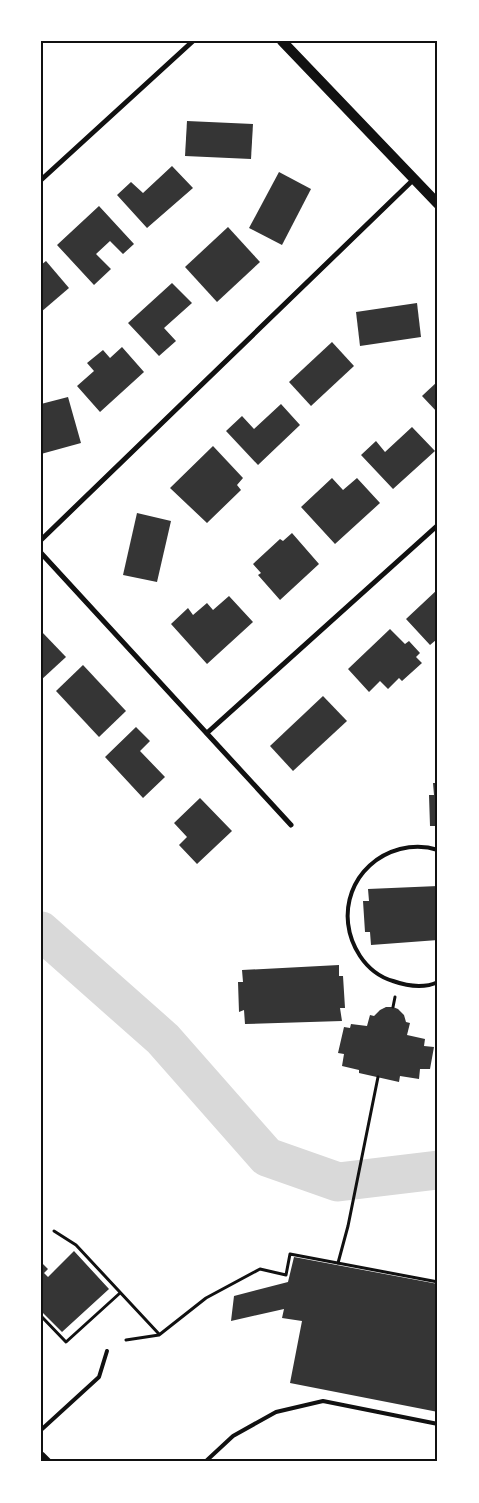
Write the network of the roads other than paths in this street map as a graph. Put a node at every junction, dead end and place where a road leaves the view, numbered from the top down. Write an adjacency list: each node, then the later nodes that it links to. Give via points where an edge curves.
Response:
1 (193, 41): 4 (street)
2 (282, 41): 3 (main road)
3 (414, 178): 5 (main road); 7 (street)
4 (41, 180)
5 (438, 204)
6 (438, 525): 9 (street)
7 (41, 540)
8 (41, 553): 9 (street)
9 (207, 733): 10 (street)
10 (291, 826)
11 (438, 850): 12 (lane, via 411,847 390,852 371,864 356,881 348,901 347,923 352,944 366,965 385,979 408,986)
12 (438, 982)
13 (107, 1351): 15 (lane, via 100,1377)
14 (438, 1424): 18 (lane, via 323,1402 276,1412 233,1436)
15 (41, 1430)
16 (41, 1456): 17 (street)
17 (47, 1462)
18 (205, 1462)

